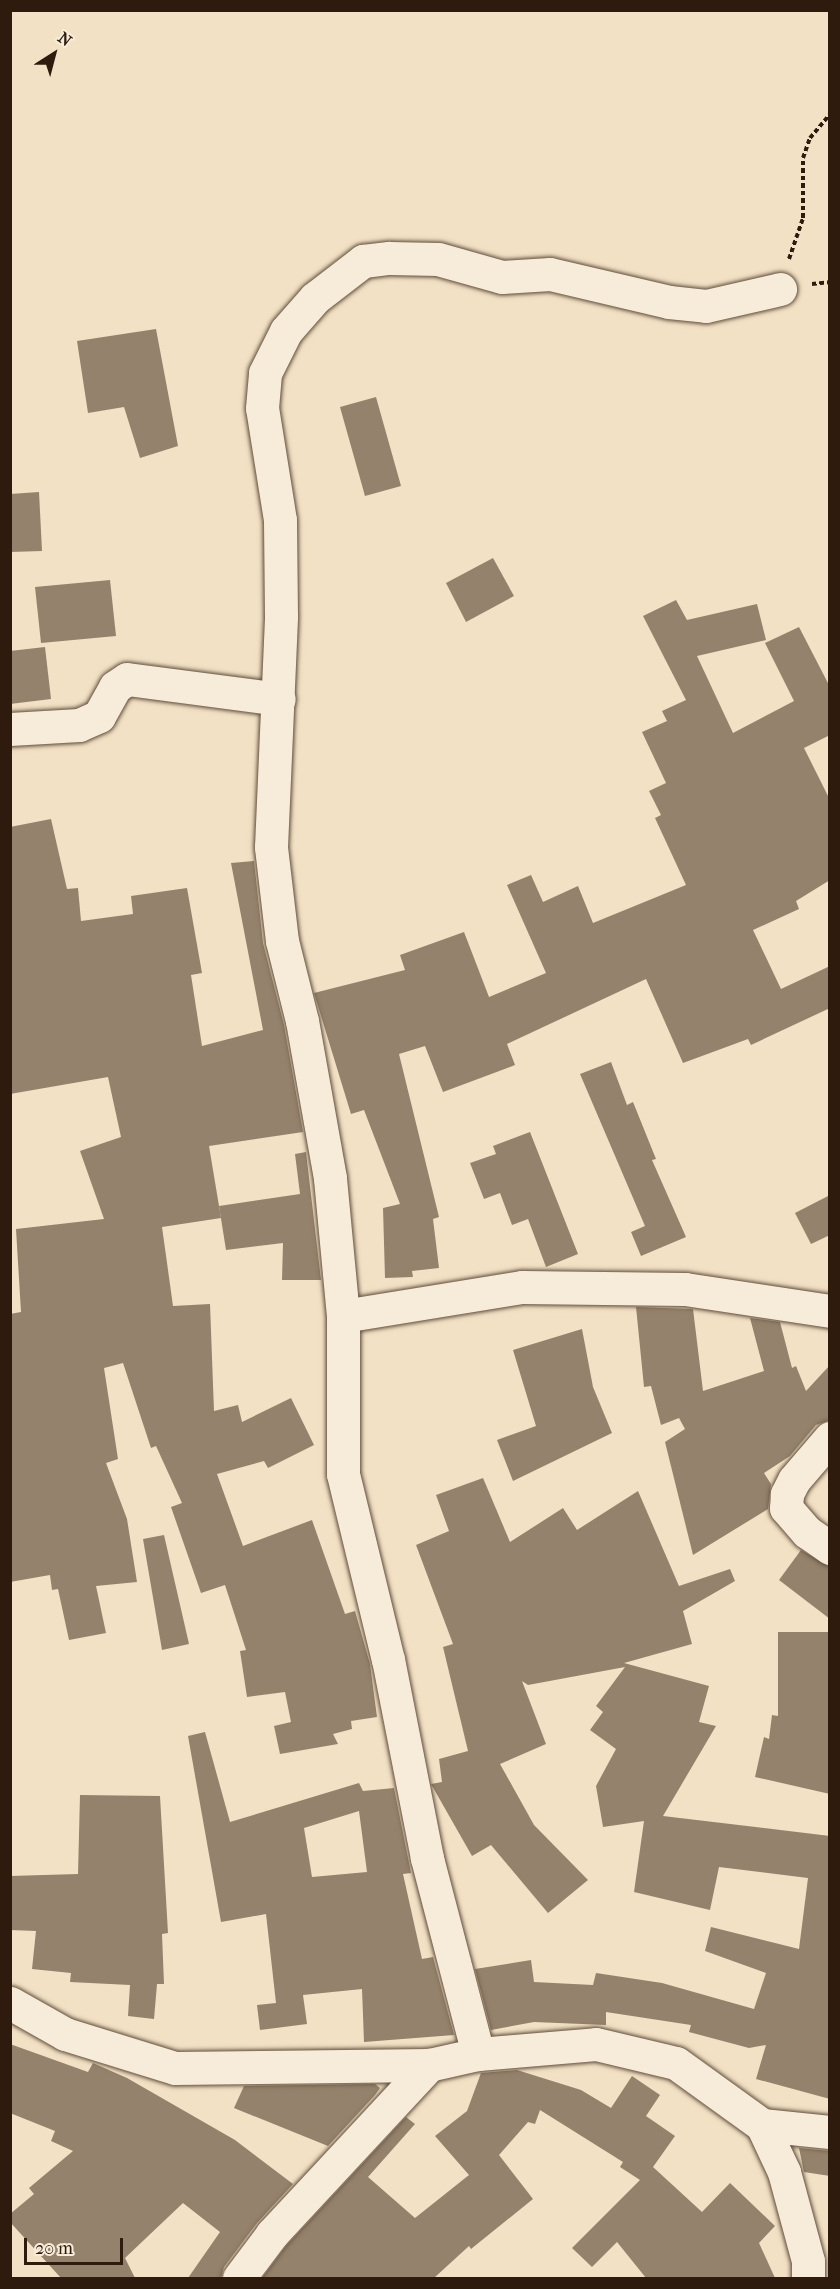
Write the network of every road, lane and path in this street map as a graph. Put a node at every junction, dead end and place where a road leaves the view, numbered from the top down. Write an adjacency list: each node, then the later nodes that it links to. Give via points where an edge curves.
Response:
1 (830, 114): 2 (path, via 810,138 803,158 803,219)
2 (780, 290): 3 (street, via 706,306 669,302 550,274 502,277 438,259 389,258 363,261 315,298 286,331 265,373 262,408 280,520)
3 (279, 699): 4 (street, via 127,679 115,687 99,716 78,725); 6 (street, via 271,847 282,941 302,1021 330,1178)
4 (10, 729)
5 (830, 1311): 6 (street, via 685,1289 522,1287)
6 (343, 1316): 10 (street, via 343,1474 388,1660 428,1858)
7 (830, 1438): 8 (street, via 794,1480 786,1508 807,1532)
8 (830, 1548)
9 (10, 2003): 11 (street, via 65,2034 175,2068)
10 (478, 2054): 11 (street); 12 (street, via 596,2044 676,2063)
11 (429, 2065): 14 (street, via 272,2234)
12 (762, 2125): 13 (street); 15 (street, via 784,2172 808,2261)
13 (830, 2132)
14 (239, 2278)
15 (808, 2278)

